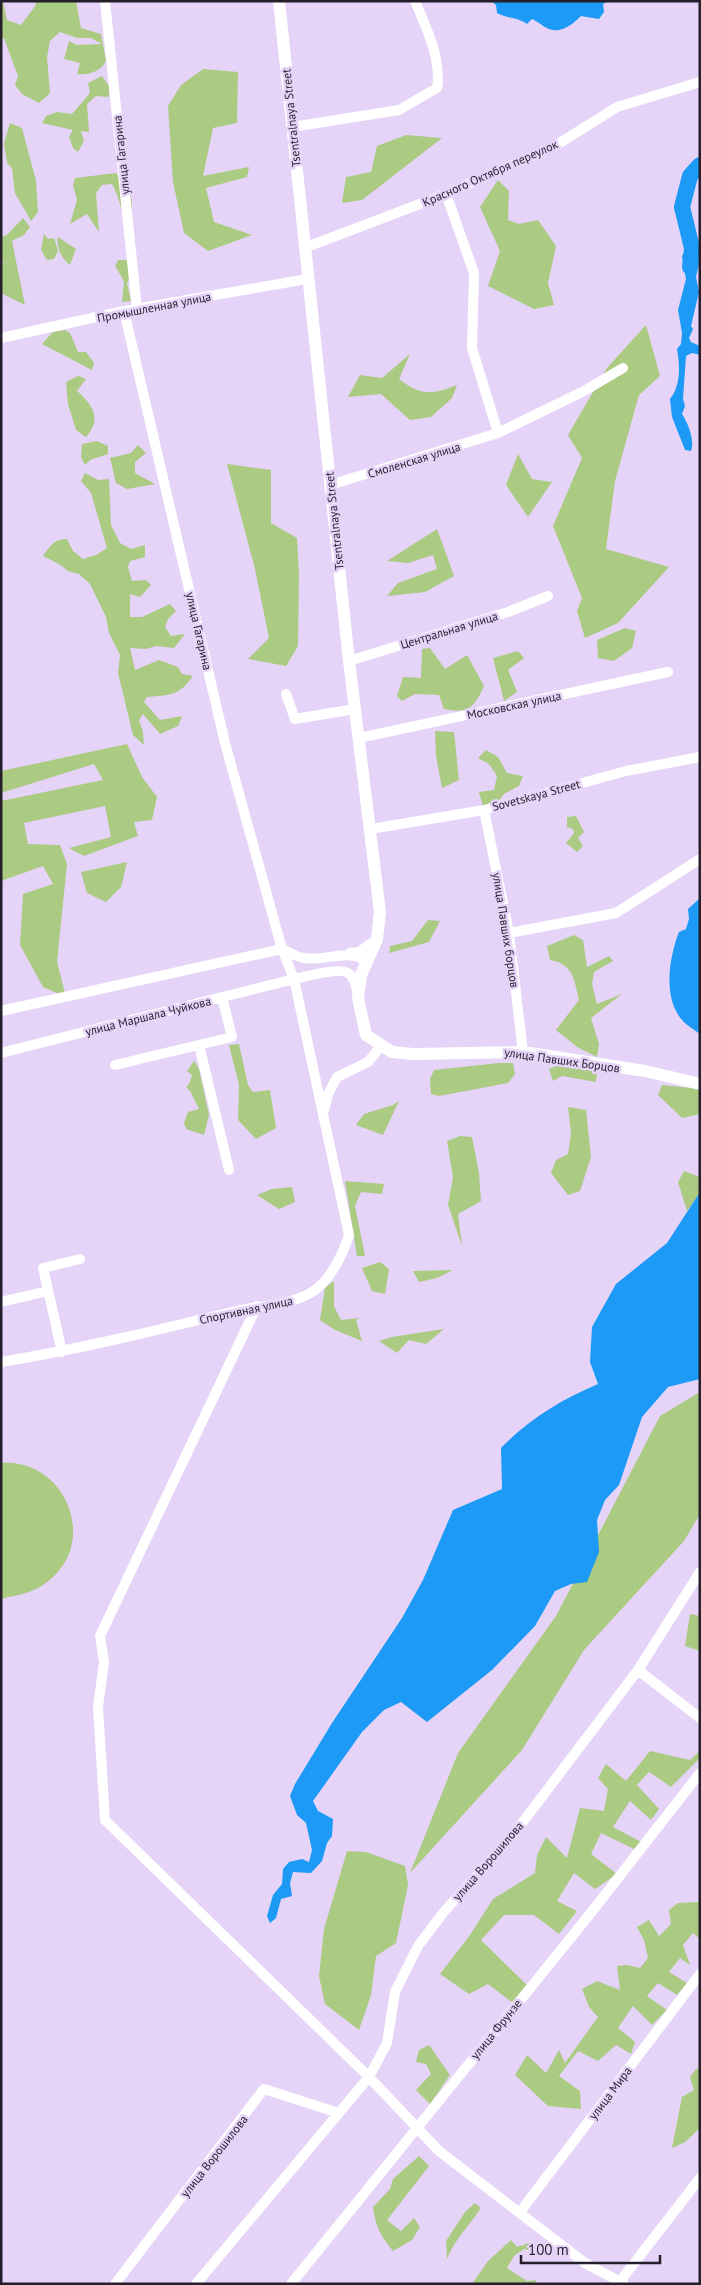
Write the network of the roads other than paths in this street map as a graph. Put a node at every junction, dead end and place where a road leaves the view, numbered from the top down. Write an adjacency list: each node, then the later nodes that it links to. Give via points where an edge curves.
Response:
1 (105, 1): 9 (street, улица Гагарина)
2 (279, 1): 5 (main road, Tsentralnaya Street)
3 (415, 1): 5 (street, via 427,28 440,74 438,88 399,110)
4 (700, 82): 6 (street, Красного Октября переулок, via 617,107 555,146)
5 (292, 127): 7 (main road, Tsentralnaya Street)
6 (446, 194): 7 (street, Красного Октября переулок); 13 (street, via 474,273 472,348)
7 (304, 248): 8 (main road, Tsentralnaya Street)
8 (307, 278): 9 (street, Промышленная улица); 14 (main road, Tsentralnaya Street)
9 (137, 309): 10 (street, Промышленная улица)
10 (124, 311): 11 (street, Промышленная улица); 27 (street, улица Гагарина, via 225,743)
11 (1, 338)
12 (623, 368): 13 (street, Смоленская улица)
13 (498, 433): 14 (street, Смоленская улица)
14 (330, 485): 16 (main road, Tsentralnaya Street)
15 (548, 596): 16 (street, Центральная улица, via 508,612)
16 (349, 661): 19 (main road, Tsentralnaya Street)
17 (668, 672): 20 (street, Московская улица)
18 (286, 694): 19 (street, via 295,719)
19 (355, 709): 20 (main road, Tsentralnaya Street)
20 (359, 738): 23 (main road, Tsentralnaya Street)
21 (700, 757): 22 (street, Sovetskaya Street, via 626,771)
22 (484, 810): 23 (street, Sovetskaya Street); 25 (street, улица Павших борцов)
23 (371, 829): 26 (main road, Tsentralnaya Street, via 380,912)
24 (700, 860): 25 (street, via 616,913)
25 (509, 934): 37 (street, улица Павших борцов)
26 (377, 939): 28 (street, via 359,952); 29 (main road, Tsentralnaya Street)
27 (282, 949): 28 (street, via 302,958 316,959); 31 (street, улица Гагарина); 34 (street)
28 (348, 953): 29 (street, via 361,956)
29 (368, 962): 30 (street); 33 (main road, Tsentralnaya Street, via 360,976)
30 (349, 973): 31 (street, улица Маршала Чуйкова, via 340,970); 33 (street)
31 (294, 979): 32 (street, улица Маршала Чуйкова); 41 (street, Спортивная улица)
32 (222, 997): 35 (street, via 232,1037); 38 (street, улица Маршала Чуйкова)
33 (358, 998): 36 (main road, Tsentralnaya Street, via 366,1035)
34 (1, 1011)
35 (199, 1045): 39 (street); 42 (street)
36 (387, 1049): 37 (main road, улица Павших Борцов, via 412,1054); 41 (street, via 368,1062 336,1076)
37 (524, 1052): 40 (main road, улица Павших Борцов, via 644,1071)
38 (1, 1053)
39 (116, 1065)
40 (700, 1084)
41 (324, 1113): 46 (street, Спортивная улица, via 349,1235 343,1254 315,1291 293,1302)
42 (229, 1170)
43 (80, 1259): 44 (street, via 42,1268)
44 (48, 1291): 45 (street); 47 (street)
45 (1, 1302)
46 (257, 1306): 47 (street, Спортивная улица); 54 (street, via 100,1636 104,1662 98,1707 105,1820)
47 (62, 1352): 48 (street, Спортивная улица)
48 (1, 1362)
49 (700, 1572): 50 (street, улица Ворошилова)
50 (638, 1670): 51 (street); 54 (street, улица Ворошилова, via 513,1835 418,1946 395,1992 387,2042)
51 (700, 1718)
52 (700, 1773): 56 (street, улица Фрунзе)
53 (700, 1974): 58 (street, улица Мира)
54 (369, 2077): 55 (street, улица Ворошилова); 56 (street)
55 (339, 2113): 60 (street, улица Ворошилова, via 264,2090); 61 (street, улица Ворошилова)
56 (416, 2128): 58 (street, via 439,2151); 62 (street, улица Фрунзе)
57 (700, 2178): 59 (street)
58 (520, 2212): 59 (street, via 585,2263)
59 (620, 2283)
60 (115, 2284)
61 (196, 2284)
62 (291, 2284)

